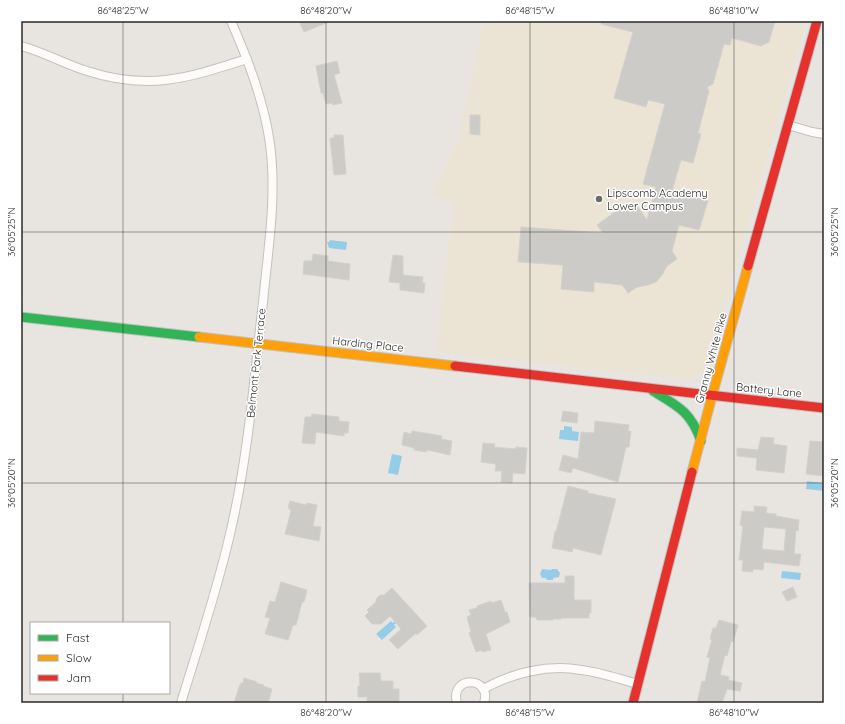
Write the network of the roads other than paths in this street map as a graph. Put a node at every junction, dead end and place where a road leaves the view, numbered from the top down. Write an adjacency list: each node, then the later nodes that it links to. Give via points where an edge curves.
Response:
1 (231, 21): 4 (street, Belmont Park Terrace)
2 (817, 21): 5 (main road, Granny White Pike)
3 (21, 46): 4 (street, via 101,76 138,81 161,82)
4 (247, 59): 8 (street, Belmont Park Terrace, via 258,90 270,145 272,184 272,212)
5 (788, 125): 6 (street); 10 (main road, Granny White Pike)
6 (824, 134)
7 (21, 317): 8 (main road, Harding Place)
8 (258, 344): 9 (main road, Harding Place); 15 (street, Belmont Park Terrace, via 248,436 230,534)
9 (646, 388): 10 (main road, Harding Place); 12 (main road, via 673,402 688,414)
10 (712, 396): 11 (main road, Battery Lane); 12 (main road, Granny White Pike)
11 (824, 408)
12 (701, 441): 13 (main road, Granny White Pike)
13 (638, 684): 14 (street, via 580,669 551,669 508,677); 18 (main road, Granny White Pike)
14 (483, 689): 16 (street, via 475,682 464,684 457,691); 17 (street, via 486,696)
15 (181, 703)
16 (457, 703)
17 (484, 703)
18 (633, 703)

